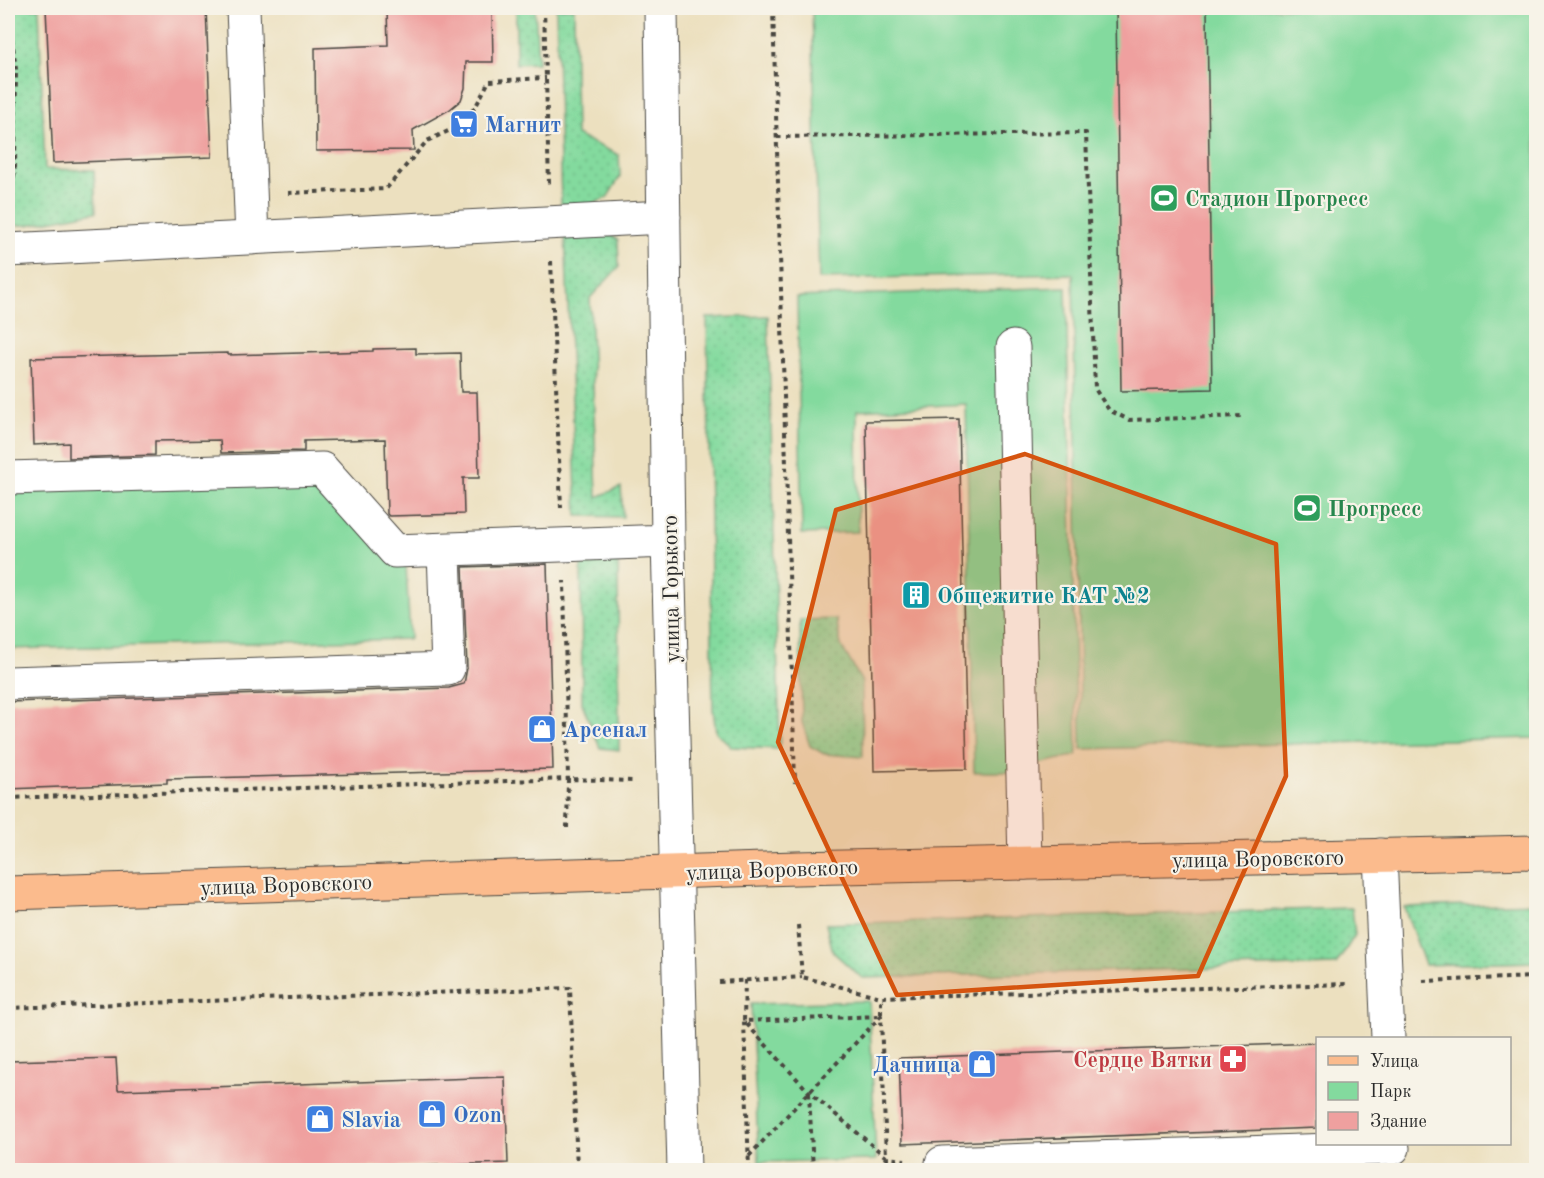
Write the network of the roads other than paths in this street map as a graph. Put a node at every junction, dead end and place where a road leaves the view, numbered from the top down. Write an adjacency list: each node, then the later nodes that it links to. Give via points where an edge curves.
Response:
1 (243, 8): 4 (street)
2 (661, 8): 3 (street, улица Горького)
3 (664, 217): 4 (street); 8 (street, улица Горького)
4 (252, 238): 5 (street)
5 (8, 250)
6 (1013, 347): 13 (street)
7 (8, 478): 9 (street, via 322,469 395,551)
8 (668, 541): 9 (street); 14 (street, улица Горького)
9 (444, 550): 10 (street, via 448,669)
10 (8, 682)
11 (1536, 852): 12 (main road, улица Воровского)
12 (1380, 855): 13 (main road, улица Воровского); 16 (street)
13 (1025, 863): 14 (main road, улица Воровского)
14 (676, 872): 15 (main road, улица Воровского); 19 (street, улица Горького)
15 (8, 893)
16 (1388, 1037)
17 (1393, 1154): 18 (street)
18 (942, 1167)
19 (684, 1170)

